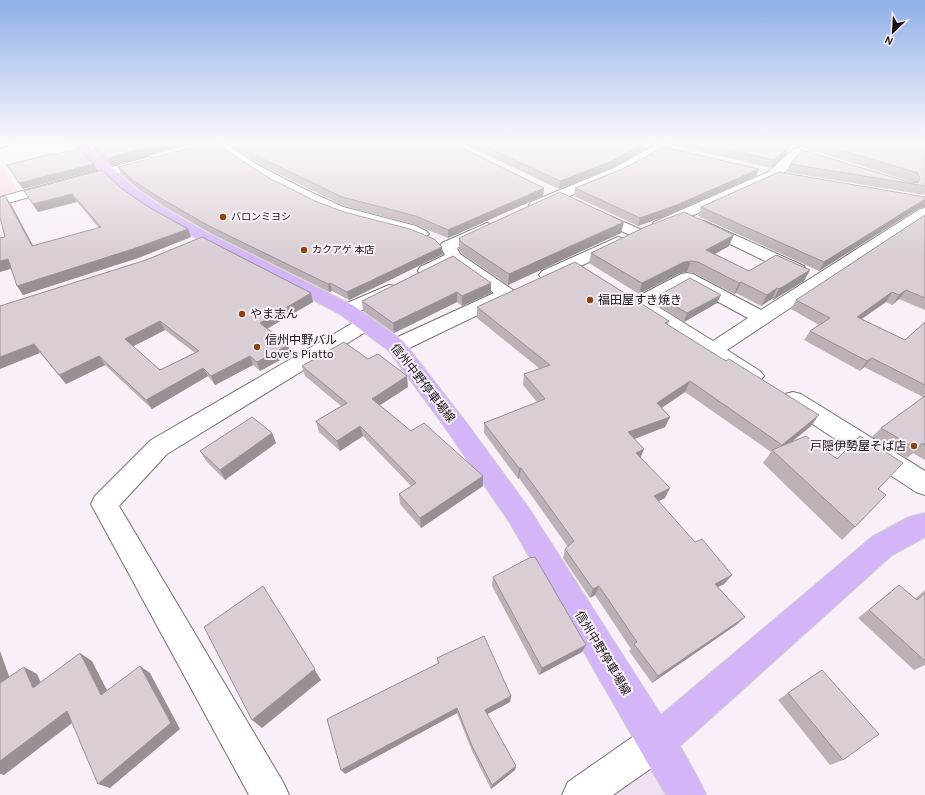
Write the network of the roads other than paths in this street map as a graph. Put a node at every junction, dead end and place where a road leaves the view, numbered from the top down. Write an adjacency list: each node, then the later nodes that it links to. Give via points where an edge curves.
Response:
1 (82, 179): 8 (street)
2 (117, 179): 16 (main road, 信州中野停車場線, via 157,210)
3 (275, 179): 18 (street, via 338,210 411,229)
4 (601, 179): 7 (street)
5 (772, 179): 13 (street)
6 (544, 189): 7 (street)
7 (558, 196): 9 (street); 10 (street)
8 (0, 201)
9 (572, 203)
10 (525, 210)
11 (587, 210): 15 (street)
12 (925, 212): 21 (street)
13 (682, 216): 15 (street); 21 (street)
14 (498, 222): 18 (street)
15 (637, 233): 19 (street)
16 (206, 238): 17 (street); 23 (main road, 信州中野停車場線)
17 (185, 246)
18 (443, 246): 22 (street); 23 (street, via 407,280)
19 (574, 263): 20 (street); 22 (street)
20 (593, 275)
21 (819, 280): 24 (street)
22 (520, 288): 25 (street)
23 (356, 317): 25 (main road, 信州中野停車場線); 30 (street, via 159,447 104,504)
24 (762, 318): 26 (street); 26 (street, via 687,278 632,299)
25 (396, 346): 29 (main road, 信州中野停車場線, via 519,515)
26 (713, 350): 27 (street)
27 (925, 484)
28 (925, 524): 29 (main road, via 882,546)
29 (657, 742): 31 (street); 32 (main road, 信州中野停車場線)
30 (270, 795)
31 (580, 795)
32 (687, 795)

